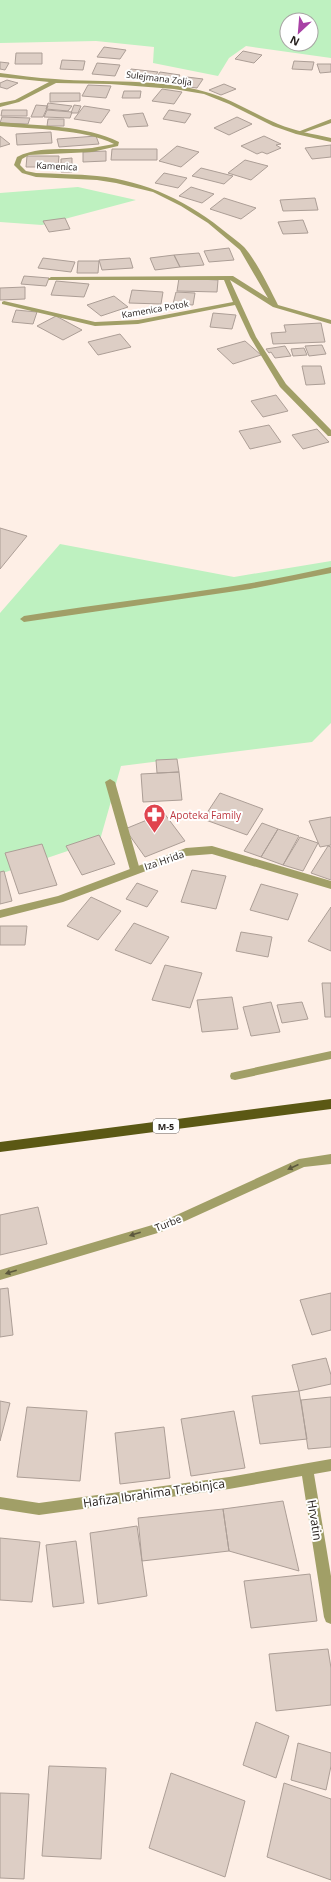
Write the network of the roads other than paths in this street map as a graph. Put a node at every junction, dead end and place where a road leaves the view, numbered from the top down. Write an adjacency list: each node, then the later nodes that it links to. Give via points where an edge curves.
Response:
1 (0, 75): 2 (street, Sulejmana Zolja)
2 (55, 81): 3 (street, via 17,101); 6 (street, Sulejmana Zolja, via 140,84 205,93)
3 (0, 105)
4 (331, 121): 6 (street)
5 (0, 124): 12 (street, Kamenica, via 96,135 114,140 116,145 107,148 27,154 19,158 17,165 24,172 36,175 116,181 155,191 182,205 210,222 242,249)
6 (298, 133): 7 (street, Sulejmana Zolja)
7 (331, 140)
8 (226, 278): 9 (street); 11 (street); 12 (street, via 239,281)
9 (51, 279)
10 (4, 303): 11 (street, Kamenica Potok, via 95,324 117,324)
11 (237, 303): 14 (street, via 283,385)
12 (275, 306): 13 (street)
13 (331, 322)
14 (331, 434)
15 (331, 570): 16 (street, via 215,592)
16 (24, 619)
17 (110, 782): 18 (street)
18 (135, 870): 19 (street, Iza Hrida, via 186,852 212,850); 20 (street, Iza Hrida, via 60,899)
19 (331, 885)
20 (0, 914)
21 (331, 1055): 22 (street)
22 (235, 1076)
23 (331, 1104): 24 (main road, M-5)
24 (0, 1147)
25 (331, 1159): 26 (street, Turbe, one-way to 26, via 303,1162 161,1226)
26 (0, 1276)
27 (331, 1465): 28 (street, Hafiza Ibrahima Trebinjca)
28 (307, 1470): 29 (street, Hafiza Ibrahima Trebinjca, via 39,1509); 30 (street, Hrvatin)
29 (0, 1503)
30 (331, 1617)

